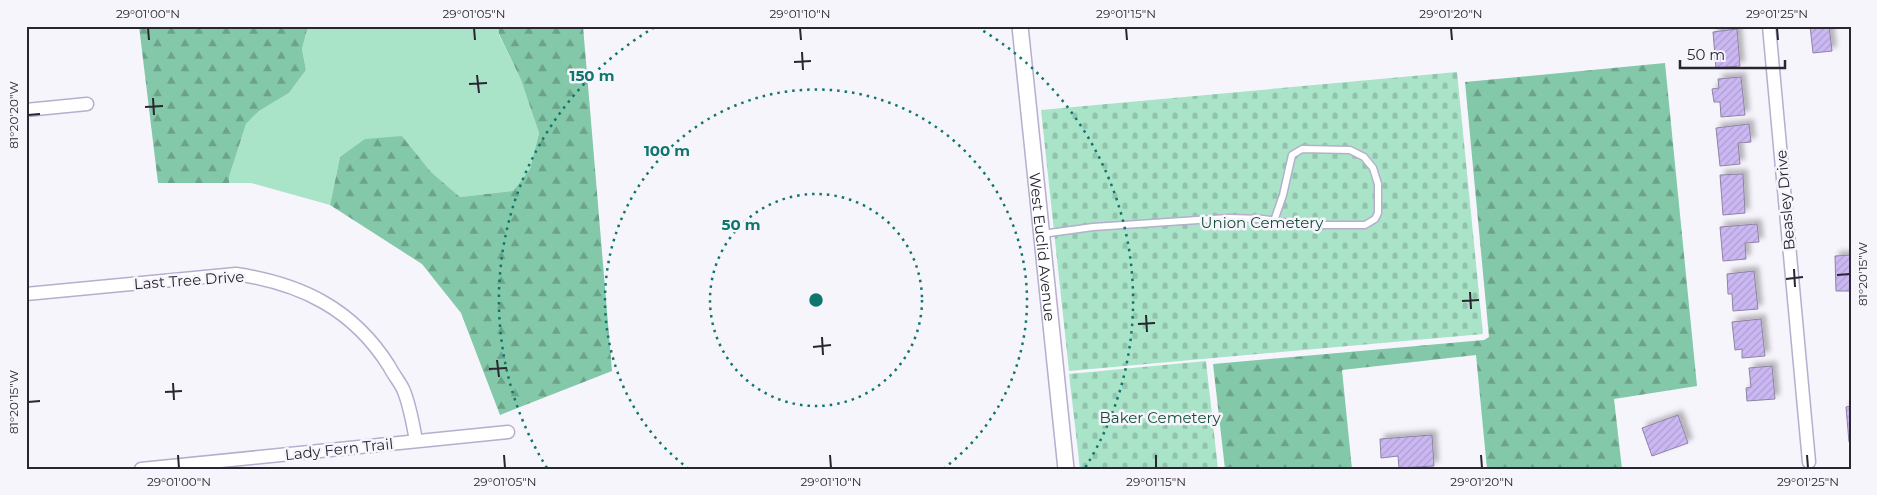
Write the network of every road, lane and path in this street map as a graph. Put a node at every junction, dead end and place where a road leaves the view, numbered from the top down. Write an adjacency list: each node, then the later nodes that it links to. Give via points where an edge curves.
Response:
1 (1020, 26): 6 (street, West Euclid Avenue)
2 (1769, 26): 10 (street, Beasley Drive)
3 (87, 104): 4 (street)
4 (26, 110)
5 (1274, 221): 5 (lane, via 1302,225 1365,225 1378,213 1378,184 1373,168 1364,157 1350,150 1302,149 1292,155); 6 (lane, via 1228,218 1093,227)
6 (1041, 234): 12 (street, West Euclid Avenue)
7 (26, 294): 9 (street, Last Tree Drive, via 236,274 265,278 295,288 324,301 354,322 381,354 403,389)
8 (508, 432): 9 (street, Lady Fern Trail)
9 (416, 441): 11 (street, Lady Fern Trail)
10 (1810, 462)
11 (141, 469)
12 (1066, 469)

